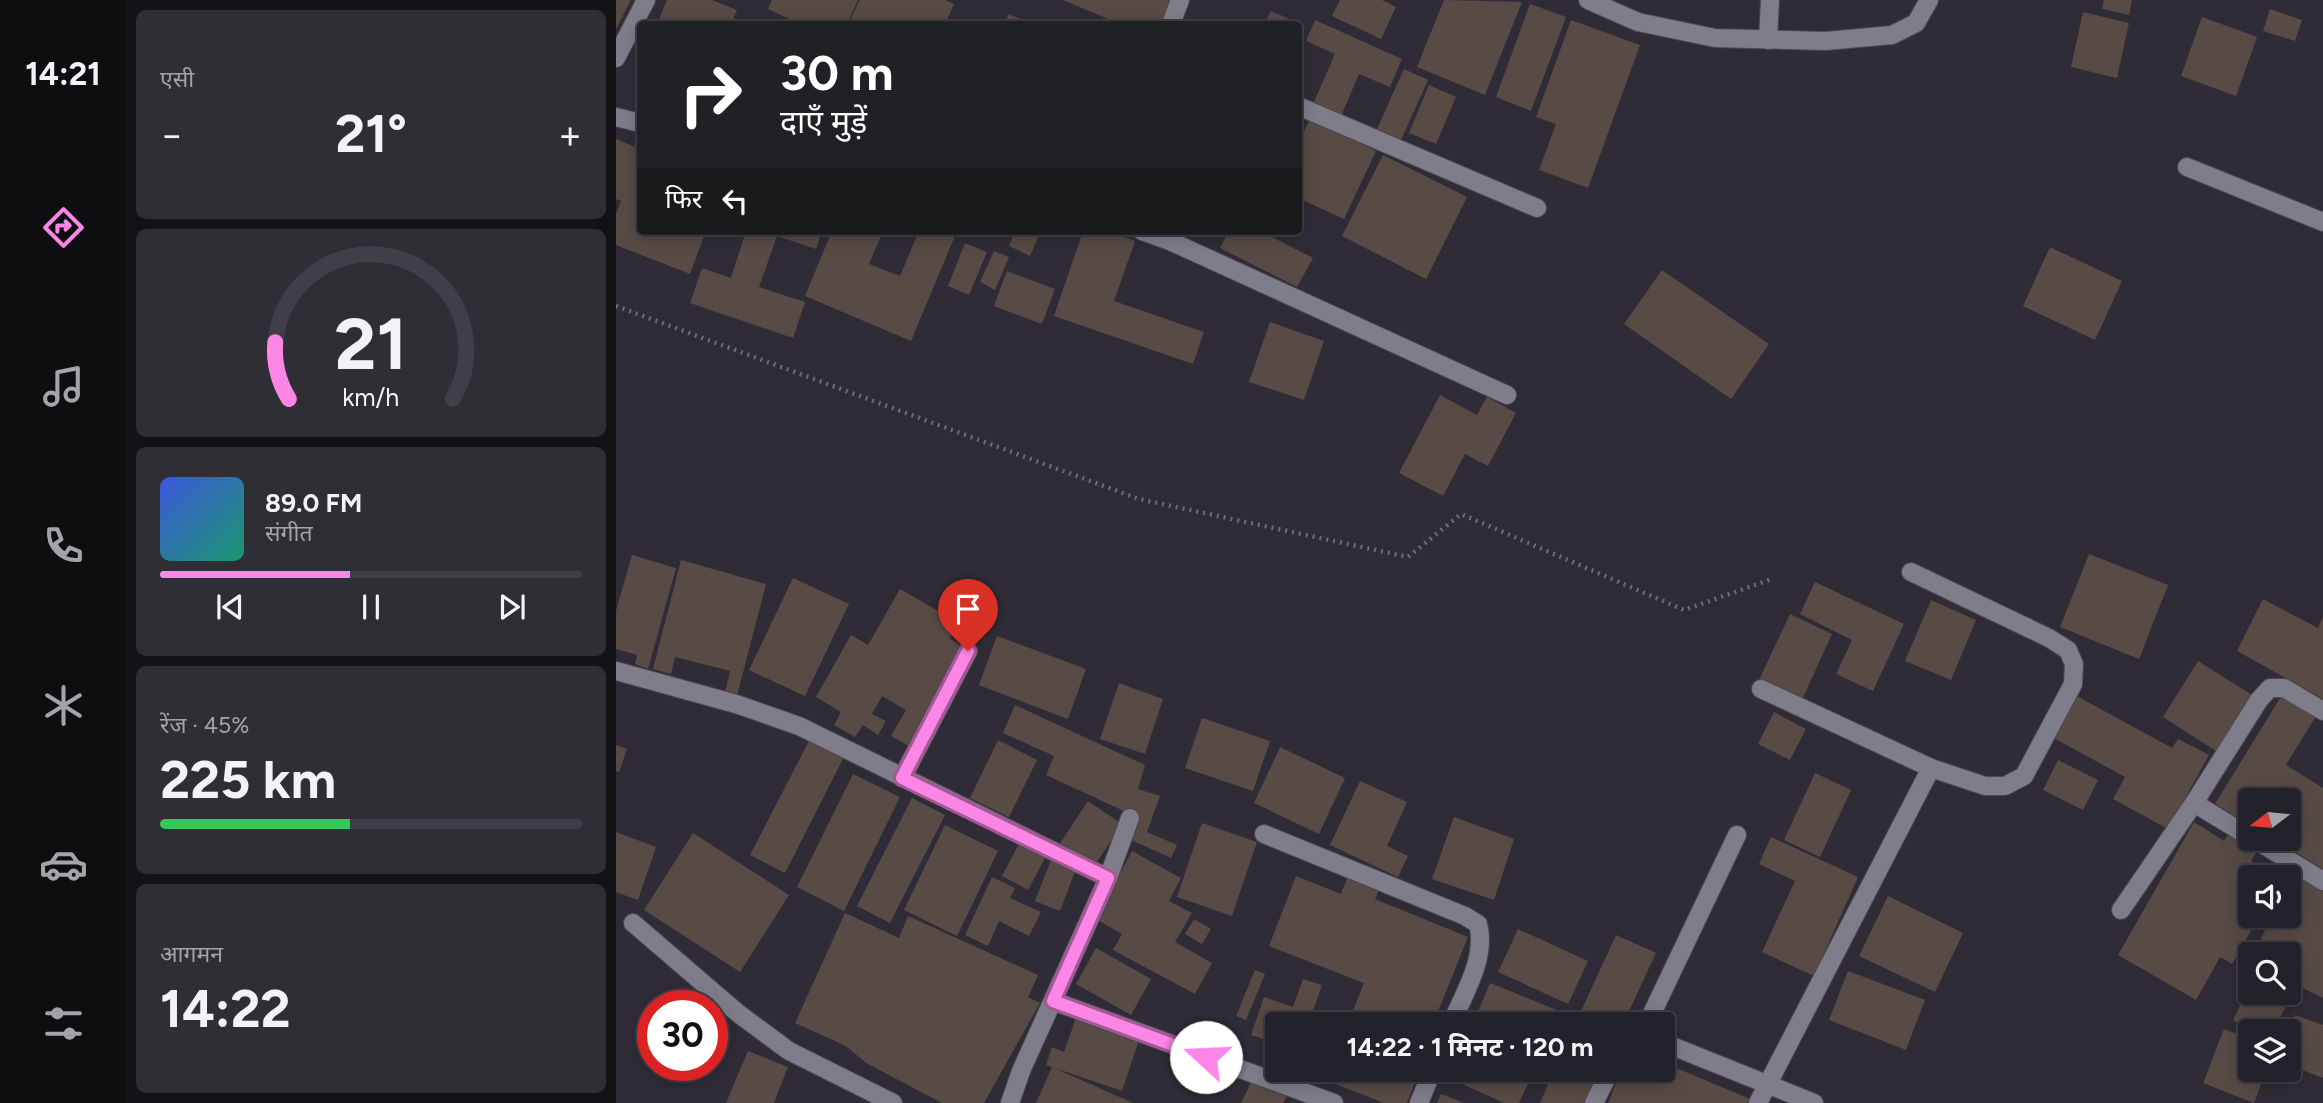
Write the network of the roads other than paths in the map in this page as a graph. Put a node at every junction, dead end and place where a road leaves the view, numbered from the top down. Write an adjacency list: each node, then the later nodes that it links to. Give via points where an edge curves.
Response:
1 (646, 0): 8 (street)
2 (1180, 0): 6 (street)
3 (1588, 0): 7 (street, via 1638,22 1714,38)
4 (1770, 0): 7 (street)
5 (1929, 0): 7 (street, via 1916,23 1892,35)
6 (1172, 21)
7 (1768, 40)
8 (616, 58)
9 (1302, 108): 13 (street)
10 (616, 117): 11 (street)
11 (637, 122)
12 (2187, 167): 14 (street)
13 (1537, 208)
14 (2323, 222)
15 (1153, 235): 16 (street)
16 (1507, 395)
17 (1911, 572): 22 (street, via 2049,638 2068,650 2074,664 2073,684 2024,776 2005,786 1985,786)
18 (968, 651): 23 (street)
19 (616, 671): 23 (street, via 799,726)
20 (1761, 689): 22 (street)
21 (2323, 711): 24 (street, via 2284,688 2270,688)
22 (1931, 768): 40 (street)
23 (902, 778): 30 (street)
24 (2193, 803): 26 (street); 32 (street)
25 (1130, 818): 30 (street)
26 (2238, 830)
27 (1264, 834): 35 (street, via 1478,924 1482,937 1479,955)
28 (1737, 835): 36 (street)
29 (2273, 851): 31 (street)
30 (1108, 878): 34 (street)
31 (2323, 881)
32 (2121, 910)
33 (633, 923): 41 (street, via 789,1051)
34 (1053, 1001): 42 (street); 43 (street)
35 (1456, 1012)
36 (1653, 1012)
37 (1675, 1047): 40 (street)
38 (1428, 1082): 44 (street)
39 (1604, 1082): 45 (street)
40 (1767, 1084): 46 (street); 47 (street)
41 (893, 1103)
42 (1010, 1103)
43 (1334, 1103)
44 (1419, 1103)
45 (1594, 1103)
46 (1758, 1103)
47 (1815, 1103)

